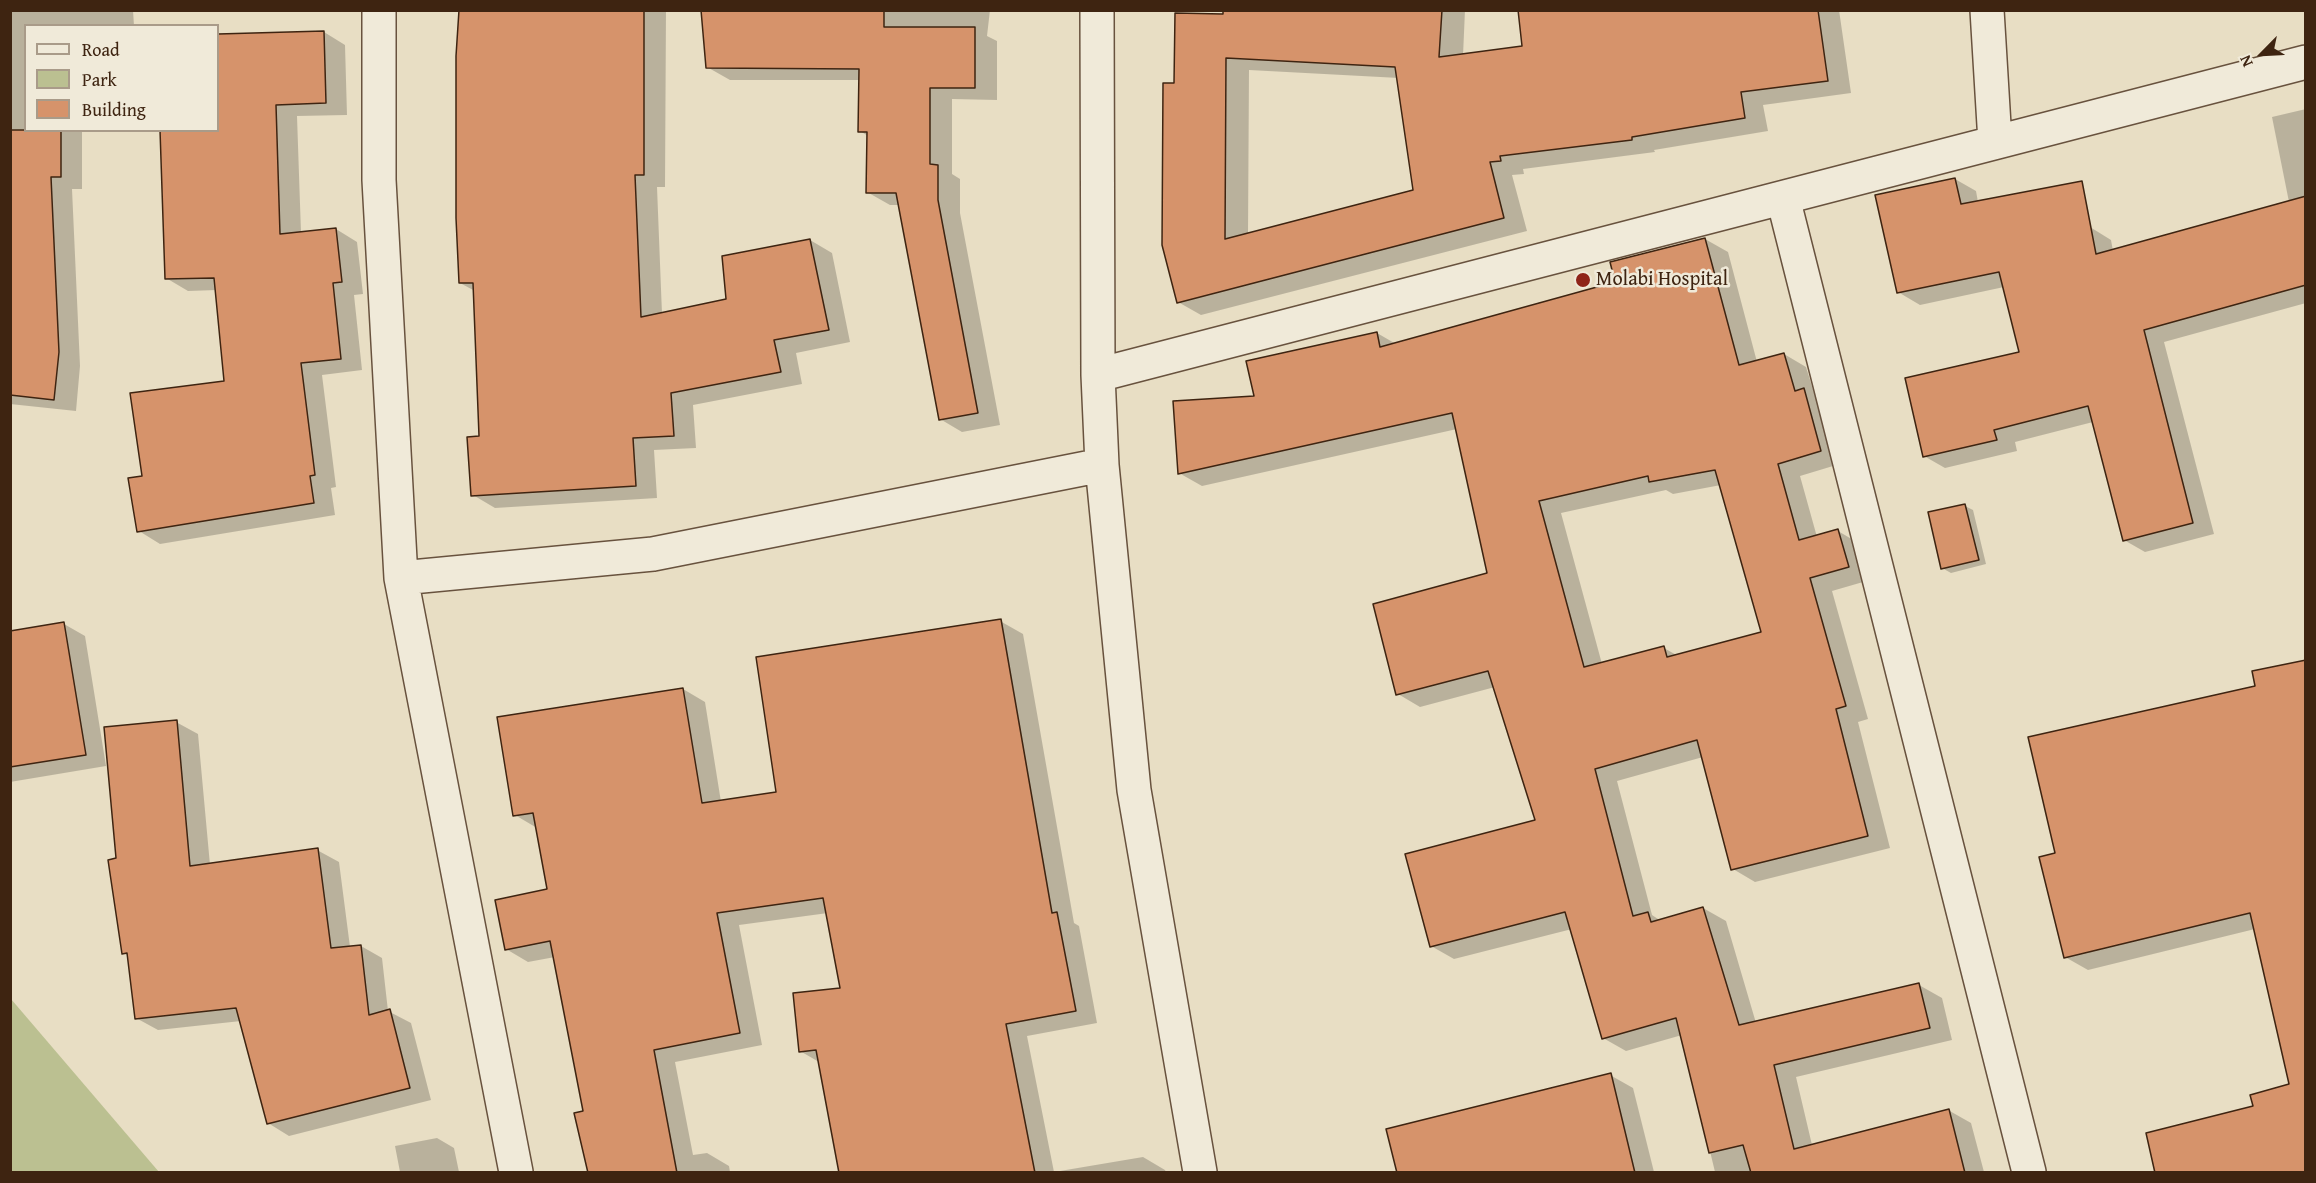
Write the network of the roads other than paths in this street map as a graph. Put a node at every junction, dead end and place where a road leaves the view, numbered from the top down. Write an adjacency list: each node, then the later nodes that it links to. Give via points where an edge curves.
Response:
1 (379, 10): 9 (street, via 379,180)
2 (1097, 10): 7 (street)
3 (1987, 10): 5 (street)
4 (2306, 62): 5 (street)
5 (1995, 142): 6 (street)
6 (1783, 198): 7 (street); 12 (street)
7 (1098, 375): 8 (street)
8 (1102, 465): 9 (street, via 653,554); 11 (street, via 1134,790)
9 (401, 578): 10 (street)
10 (516, 1173)
11 (1200, 1173)
12 (2029, 1173)

